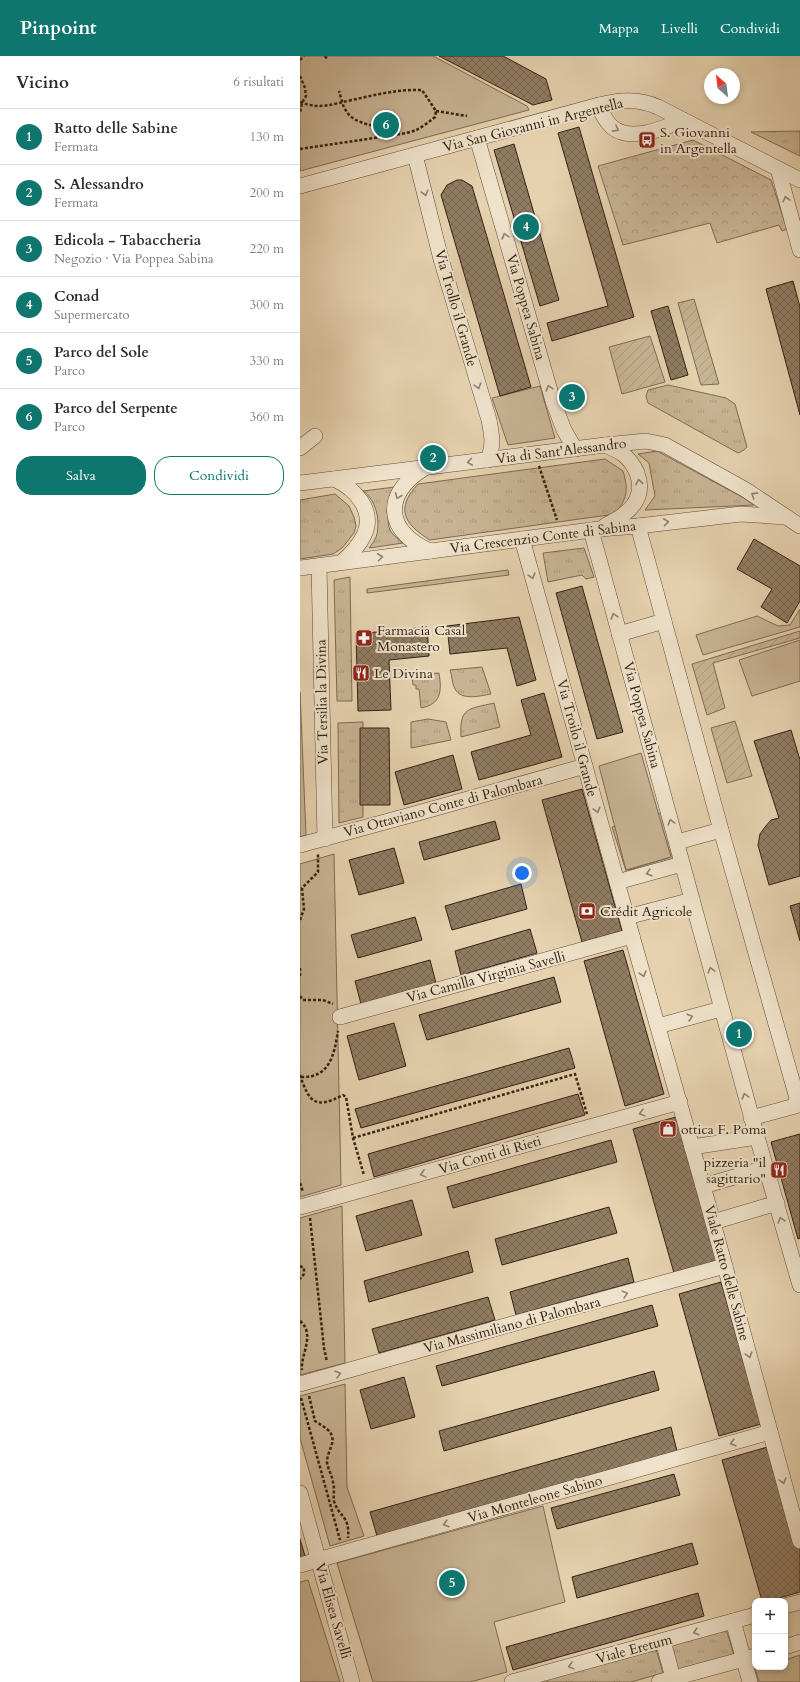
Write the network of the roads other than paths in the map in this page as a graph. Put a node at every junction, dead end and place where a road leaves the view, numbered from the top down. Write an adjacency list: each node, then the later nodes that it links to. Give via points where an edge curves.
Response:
1 (599, 105): 2 (street, Via San Giovanni in Argentella, via 638,101 651,104); 2 (street, one-way to 2, via 606,121 612,127 629,133 651,131); 3 (street, Via San Giovanni in Argentella)
2 (683, 120): 5 (street, Via San Giovanni in Argentella)
3 (477, 138): 4 (street, Via San Giovanni in Argentella); 12 (street, Via Poppea Sabina, one-way to 3, via 562,426 553,401)
4 (415, 155): 7 (street, Via San Giovanni in Argentella); 13 (street, Via Trollo il Grande, one-way to 13, via 441,259 489,420 493,447)
5 (778, 169): 6 (street, Via San Giovanni in Argentella); 8 (street, one-way to 5)
6 (800, 180)
7 (300, 186)
8 (800, 250)
9 (315, 436): 11 (street)
10 (606, 444): 12 (street, Via di Sant'Alessandro); 17 (street, Via di Sant'Alessandro, one-way to 10, via 746,490 665,445 646,441); 20 (street, one-way to 10, via 627,513 635,502 640,486 629,459)
11 (300, 448)
12 (575, 449): 13 (street, Via di Sant'Alessandro)
13 (488, 460): 14 (street, Via di Sant'Alessandro, one-way to 14)
14 (424, 468): 15 (street, Via di Sant'Alessandro); 22 (street, one-way to 22, via 407,481 399,493 395,515 406,537)
15 (334, 479): 16 (street, Via di Sant'Alessandro); 23 (street, via 349,486 356,493 363,503 367,519 363,538)
16 (300, 483)
17 (786, 518): 18 (street, Via Crescenzio Conte di Sabina, one-way to 17, via 736,515); 19 (street, Via di Sant'Alessandro)
18 (638, 526): 20 (street, Via Crescenzio Conte di Sabina); 26 (street)
19 (800, 526)
20 (595, 529): 21 (street, Via Crescenzio Conte di Sabina); 27 (street, Via Poppea Sabina, one-way to 20)
21 (522, 539): 22 (street, Via Crescenzio Conte di Sabina); 28 (street, Via Troilo il Grande, one-way to 28)
22 (430, 551): 23 (street, Via Crescenzio Conte di Sabina, one-way to 22)
23 (342, 562): 24 (street, Via Crescenzio Conte di Sabina)
24 (319, 566): 25 (street, Via Crescenzio Conte di Sabina); 30 (street, Via Tersilia la Divina)
25 (300, 568)
26 (664, 621): 27 (street); 29 (street)
27 (619, 634): 31 (street, Via Poppea Sabina, one-way to 27)
28 (585, 766): 30 (street, Via Ottaviano Conte di Palombara); 34 (street, Via Troilo il Grande, one-way to 34)
29 (721, 830): 31 (street); 42 (street, via 797,1098 795,1106)
30 (320, 840): 32 (street, Via Ottaviano Conte di Palombara)
31 (676, 842): 33 (street, Via Poppea Sabina)
32 (300, 845)
33 (682, 864): 34 (street, one-way to 34); 35 (street, Via Poppea Sabina)
34 (617, 882): 36 (street, Via Troilo il Grande)
35 (692, 900): 36 (street); 38 (street, one-way to 35)
36 (627, 917): 37 (street, Via Troilo il Grande)
37 (632, 936): 39 (street, Via Camilla Virginia Savelli); 40 (street, Viale Ratto delle Sabine, one-way to 40)
38 (721, 1008): 40 (street, one-way to 38); 42 (street, one-way to 38)
39 (340, 1017)
40 (658, 1026): 41 (street, Viale Ratto delle Sabine)
41 (680, 1102): 44 (street, Viale Ratto delle Sabine); 48 (street, Via Conti di Rieti, one-way to 48)
42 (751, 1118): 43 (street)
43 (757, 1137): 44 (street); 45 (street)
44 (692, 1146): 46 (street, Viale Ratto delle Sabine)
45 (766, 1168): 46 (street); 47 (street)
46 (703, 1186): 49 (street, Viale Ratto delle Sabine)
47 (777, 1204): 49 (street); 50 (street, one-way to 47)
48 (304, 1206)
49 (713, 1222): 51 (street, Viale Ratto delle Sabine)
50 (795, 1247): 52 (street)
51 (725, 1266): 53 (street, Via Massimiliano di Palombara, one-way to 51, via 330,1376); 54 (street, Viale Ratto delle Sabine, one-way to 54)
52 (800, 1285)
53 (302, 1388)
54 (770, 1432): 56 (street, Viale Ratto delle Sabine, one-way to 56); 57 (street, Via Monteleone Sabino, one-way to 57)
55 (300, 1493): 57 (street, Via Elisea Savelli)
56 (800, 1541)
57 (318, 1560): 58 (street, Via Monteleone Sabino); 68 (street, Via Elisea Savelli)
58 (300, 1565)
59 (800, 1602): 60 (street)
60 (788, 1605)
61 (752, 1616): 62 (street, Viale Eretum)
62 (733, 1621): 63 (street, Viale Eretum, one-way to 63); 66 (street)
63 (663, 1641): 67 (street); 69 (street, Viale Eretum, one-way to 69)
64 (800, 1642): 65 (street)
65 (788, 1646)
66 (750, 1657): 67 (street); 70 (street)
67 (666, 1680)
68 (352, 1682)
69 (512, 1682)
70 (750, 1682)

